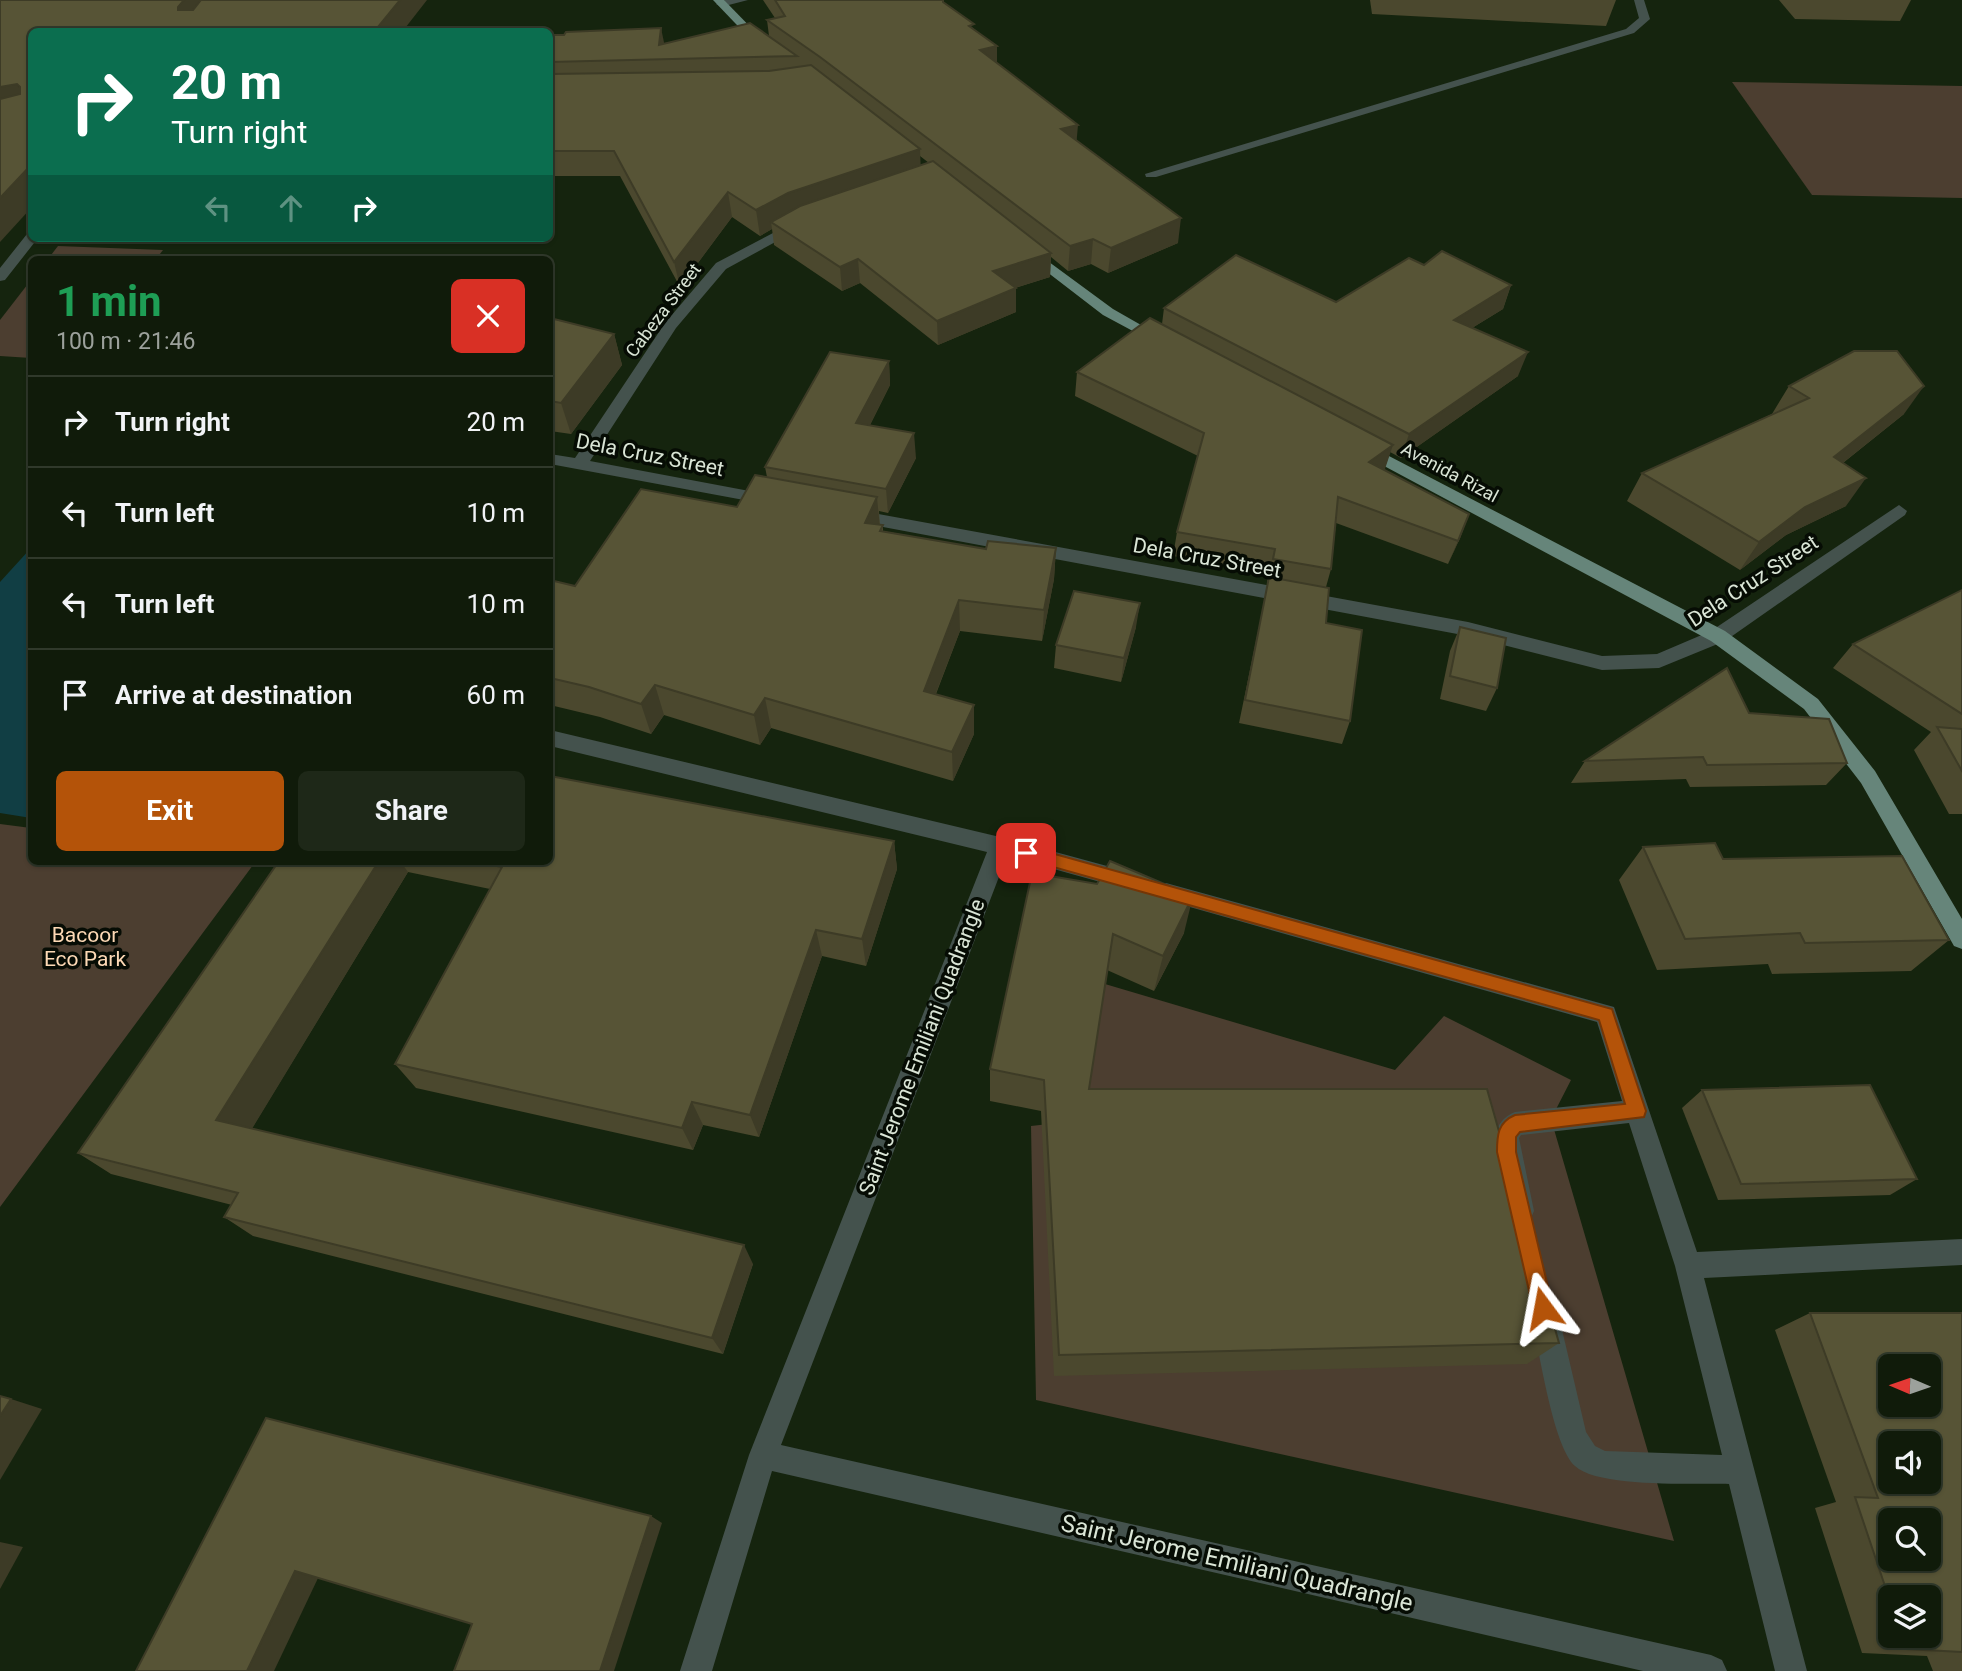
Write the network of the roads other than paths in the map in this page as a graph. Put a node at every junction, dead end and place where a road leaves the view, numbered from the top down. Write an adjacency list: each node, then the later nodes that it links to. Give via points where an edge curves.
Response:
1 (743, 0): 3 (street)
2 (1639, 0): 5 (street, via 1644,19 1630,31)
3 (720, 2): 4 (main road)
4 (768, 49)
5 (1152, 174)
6 (809, 220): 13 (street, Cabeza Street, via 721,265 670,326)
7 (28, 242): 9 (street)
8 (1021, 244): 10 (main road, via 1108,312)
9 (0, 277)
10 (1181, 351)
11 (1352, 442): 17 (main road, Avenida Rizal)
12 (553, 460): 13 (street, Dela Cruz Street)
13 (579, 465): 14 (street, Dela Cruz Street)
14 (784, 503)
15 (1899, 510): 17 (street, Dela Cruz Street)
16 (839, 513): 17 (street, Dela Cruz Street, via 1468,629 1601,663 1659,661)
17 (1718, 636): 20 (main road, Avenida Rizal, via 1811,704 1868,777)
18 (553, 739): 19 (street)
19 (1000, 846): 21 (street, via 1606,1014); 26 (street, Saint Jerome Emiliani Quadrangle)
20 (1962, 939)
21 (1637, 1111): 22 (street, via 1515,1124 1506,1134 1507,1152); 24 (street)
22 (1525, 1230)
23 (1962, 1252): 24 (street)
24 (1688, 1266): 27 (street)
25 (1540, 1295): 27 (street, via 1573,1438 1585,1456 1604,1465)
26 (763, 1455): 28 (street, Saint Jerome Emiliani Quadrangle); 29 (street, Saint Jerome Emiliani Quadrangle)
27 (1740, 1470): 30 (street)
28 (696, 1671)
29 (1711, 1671)
30 (1791, 1671)

